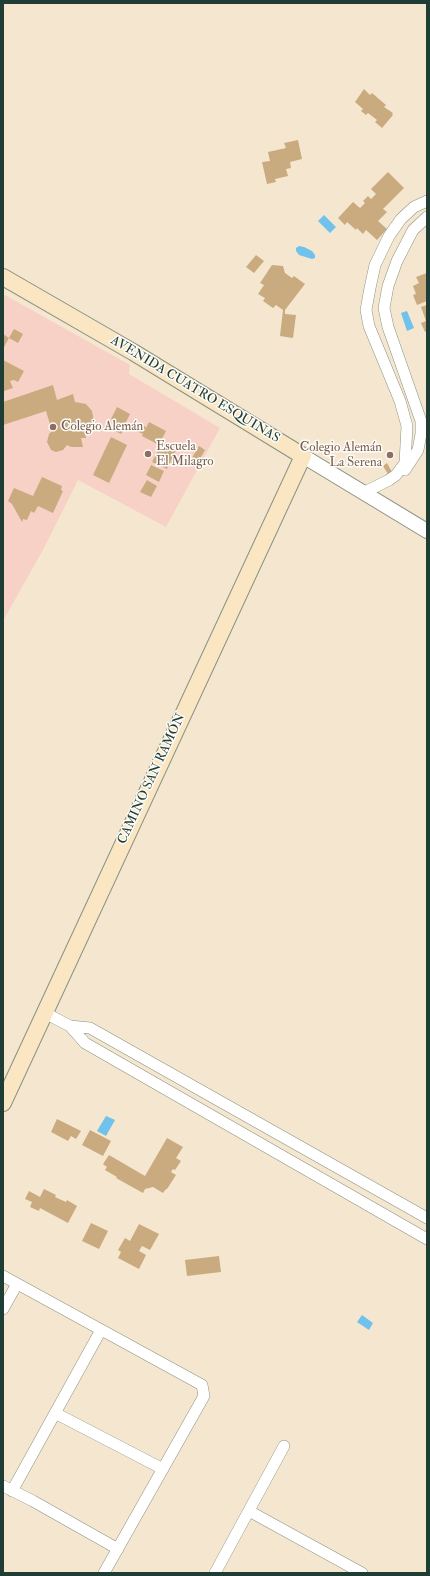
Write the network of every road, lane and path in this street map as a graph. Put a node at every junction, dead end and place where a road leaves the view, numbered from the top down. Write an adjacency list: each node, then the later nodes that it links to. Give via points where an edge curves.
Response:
1 (427, 201): 2 (street)
2 (414, 207): 4 (street); 7 (street, via 401,219 389,236 375,265 366,310 369,326 408,426 405,463 396,475)
3 (427, 217): 4 (street)
4 (418, 226): 7 (street, via 413,230 397,261 388,286 384,308 388,327 421,421 418,450 401,476)
5 (3, 278): 6 (main road, AVENIDA CUATRO ESQUINAS, via 133,352)
6 (303, 456): 7 (street, AVENIDA CUATRO ESQUINAS); 9 (main road, CAMINO SAN RAMÓN)
7 (365, 494): 8 (street, AVENIDA CUATRO ESQUINAS)
8 (427, 531)
9 (45, 1013): 10 (street); 11 (main road, CAMINO SAN RAMÓN)
10 (70, 1026): 12 (street, via 90,1028); 13 (street, via 85,1043)
11 (3, 1103)
12 (288, 1139): 13 (street); 14 (street)
13 (279, 1154): 15 (street)
14 (427, 1218)
15 (427, 1239)
16 (3, 1276): 17 (street)
17 (17, 1284): 18 (street); 19 (street)
18 (3, 1309)
19 (101, 1330): 20 (street); 22 (street, via 202,1385 204,1396)
20 (55, 1412): 22 (street); 23 (street)
21 (284, 1446): 24 (street)
22 (163, 1469): 25 (street)
23 (8, 1489): 25 (street)
24 (249, 1511): 27 (street); 28 (street)
25 (118, 1549): 26 (street)
26 (104, 1573)
27 (215, 1573)
28 (362, 1573)

